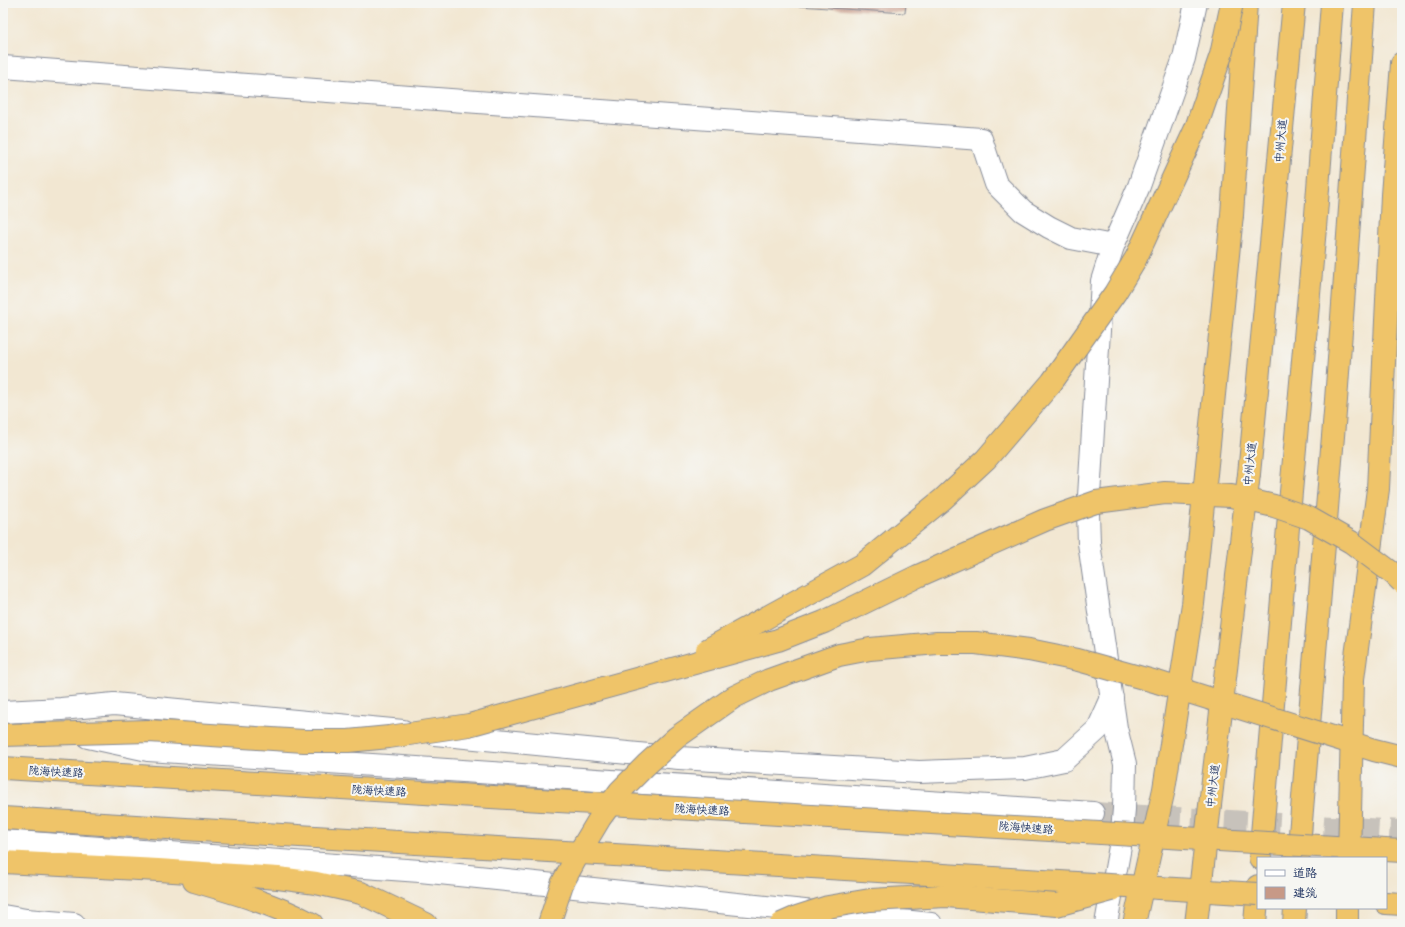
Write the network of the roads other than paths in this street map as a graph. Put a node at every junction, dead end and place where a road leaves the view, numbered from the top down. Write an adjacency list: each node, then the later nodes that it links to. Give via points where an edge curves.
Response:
1 (1196, 3): 9 (street, via 1184,58 1139,186)
2 (1232, 3): 11 (highway, bridge, via 1221,55 1196,128 1136,258 1115,293 1052,382 986,459 943,499 862,565)
3 (1246, 3): 42 (highway, bridge, via 1232,215 1194,604 1164,789)
4 (1294, 3): 43 (highway, 中州大道, bridge, via 1249,474)
5 (1332, 3): 22 (highway)
6 (1365, 3): 23 (highway)
7 (1402, 63): 24 (highway, bridge, via 1392,195 1378,489 1354,679)
8 (3, 67): 9 (street, via 981,139 996,184 1023,210 1070,238)
9 (1113, 246): 12 (street, via 1102,281 1088,513 1089,543)
10 (1402, 582): 11 (highway, bridge, via 1351,542 1309,518 1274,506 1231,496 1165,493 1096,502 1045,520 918,576 824,622 778,640)
11 (676, 668): 15 (highway, bridge, via 469,725 389,737 348,741 304,741 149,731)
12 (1112, 698): 13 (street, via 1098,729 1064,760 1025,768 919,772 679,758 114,704); 41 (street, via 1124,764 1124,809)
13 (3, 712)
14 (3, 718): 18 (street, via 148,750)
15 (3, 735)
16 (1402, 757): 38 (highway, bridge, via 1157,682 1071,658 1029,650 976,643 937,642 839,655 769,680 734,697 677,737 646,765 620,791 600,818 562,884)
17 (3, 768): 21 (highway, 陇海快速路, bridge)
18 (1093, 813)
19 (3, 818): 27 (highway, bridge)
20 (3, 841): 40 (street, via 420,871)
21 (1402, 851)
22 (1260, 857)
23 (1298, 857)
24 (1348, 857)
25 (3, 862): 26 (highway)
26 (158, 870): 36 (highway, via 240,895); 37 (highway, via 316,883 361,894)
27 (1129, 886): 28 (highway, bridge); 39 (highway, bridge, via 1057,905 946,896 870,900 828,908)
28 (1257, 894)
29 (1257, 899): 44 (highway)
30 (1387, 903): 31 (highway)
31 (1402, 904)
32 (1295, 909): 45 (highway)
33 (1347, 909): 46 (highway)
34 (3, 916): 35 (street)
35 (74, 924)
36 (312, 924)
37 (426, 924)
38 (550, 924)
39 (781, 924)
40 (931, 924)
41 (1106, 924)
42 (1134, 924)
43 (1196, 924)
44 (1255, 924)
45 (1294, 924)
46 (1347, 924)

